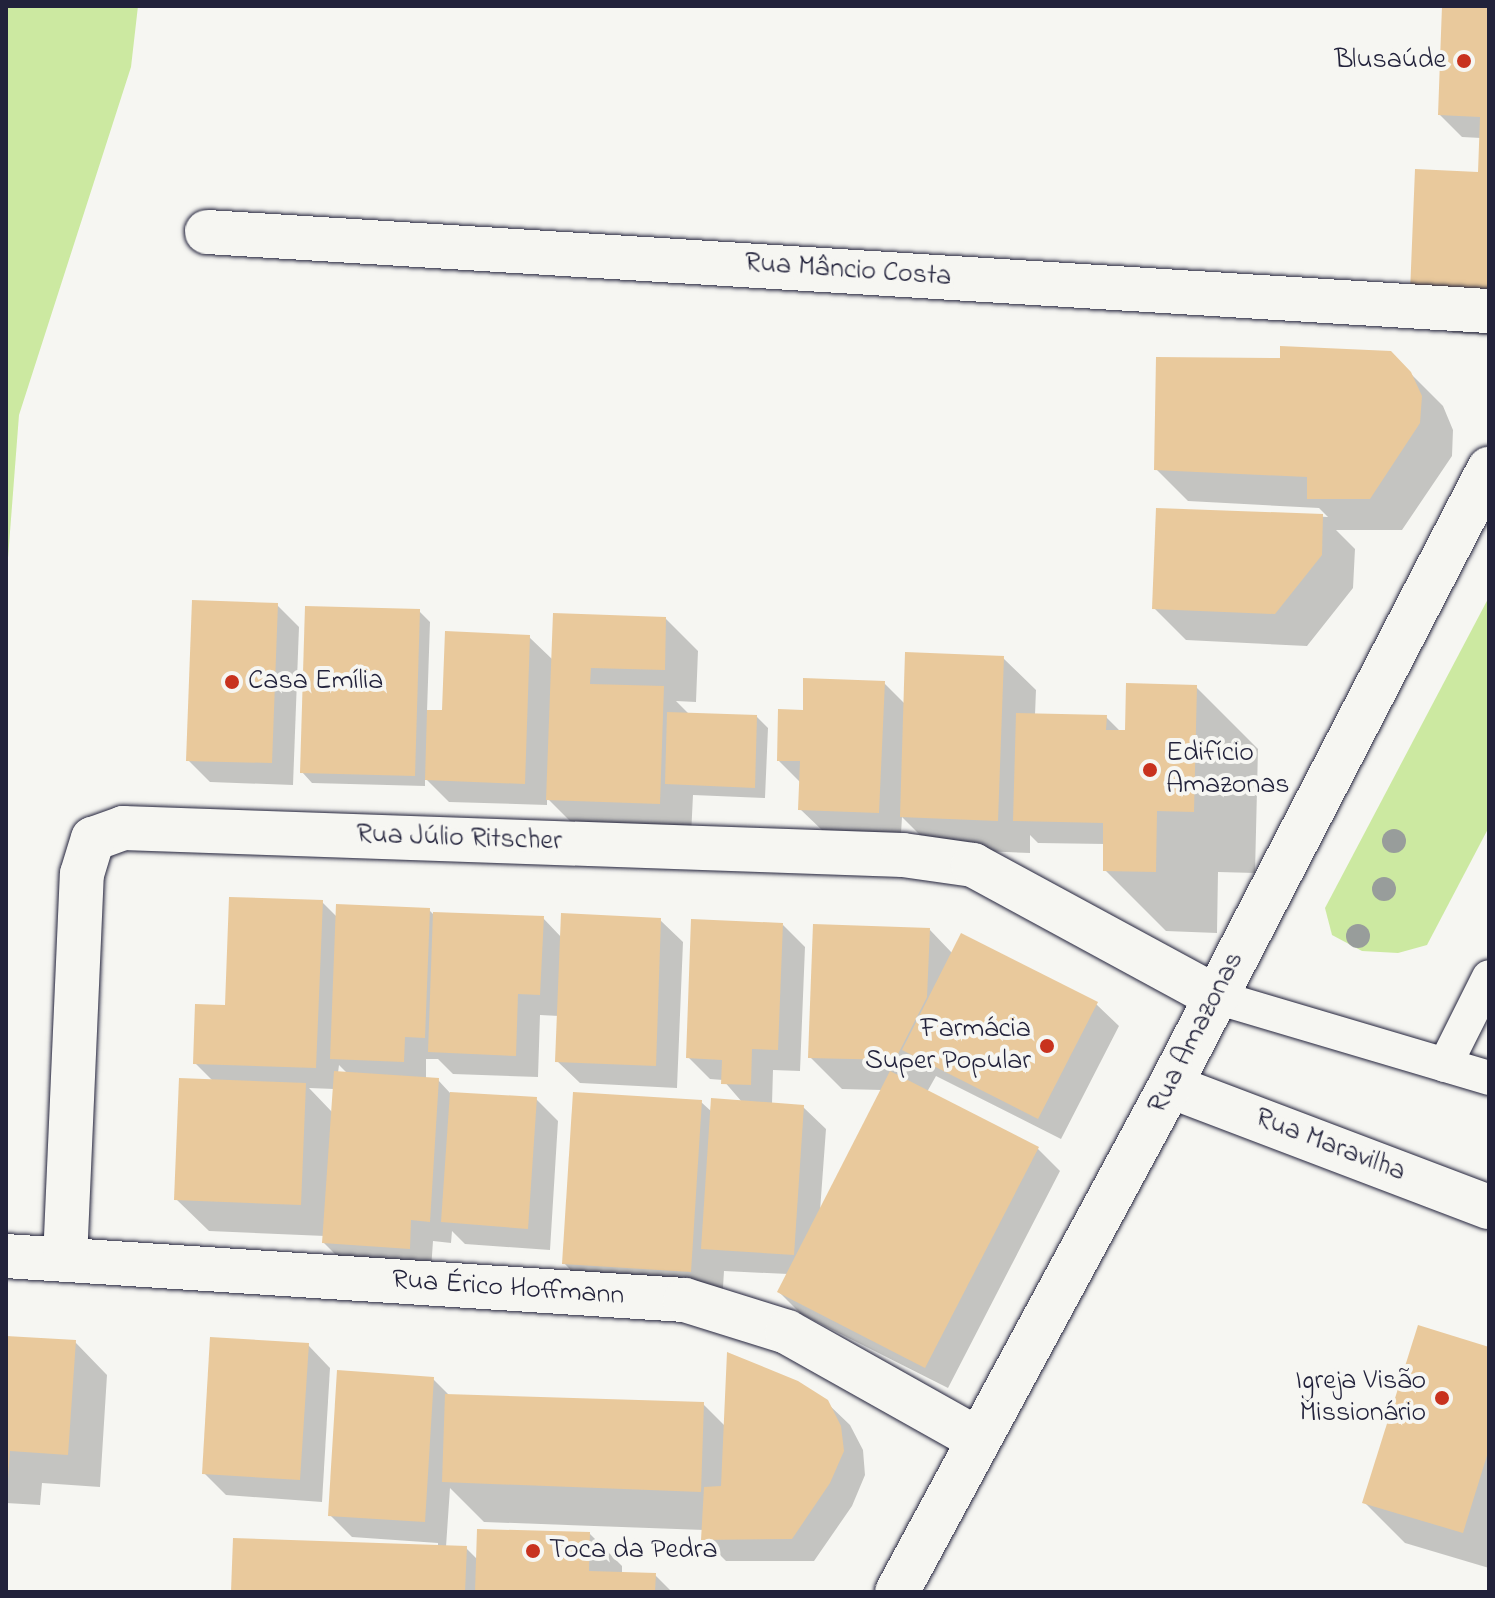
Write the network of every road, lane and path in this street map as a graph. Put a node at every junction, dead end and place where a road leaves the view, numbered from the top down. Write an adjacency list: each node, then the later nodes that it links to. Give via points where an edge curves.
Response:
1 (207, 232): 2 (street, Rua Mâncio Costa)
2 (1489, 311)
3 (1489, 469): 5 (street, Rua Amazonas)
4 (1489, 977): 6 (lane)
5 (1216, 997): 6 (lane); 8 (street, Rua Amazonas); 11 (street, Rua Júlio Ritscher, via 973,865 903,855 123,828 93,839 82,874)
6 (1445, 1065): 7 (lane)
7 (1489, 1078)
8 (1170, 1086): 9 (street, Rua Maravilha); 12 (street, Rua Amazonas)
9 (1489, 1207)
10 (6, 1256): 11 (street, Rua Érico Hoffmann)
11 (65, 1260): 12 (street, Rua Érico Hoffmann, via 685,1300 787,1332)
12 (978, 1439): 13 (street, Rua Amazonas)
13 (897, 1592)

